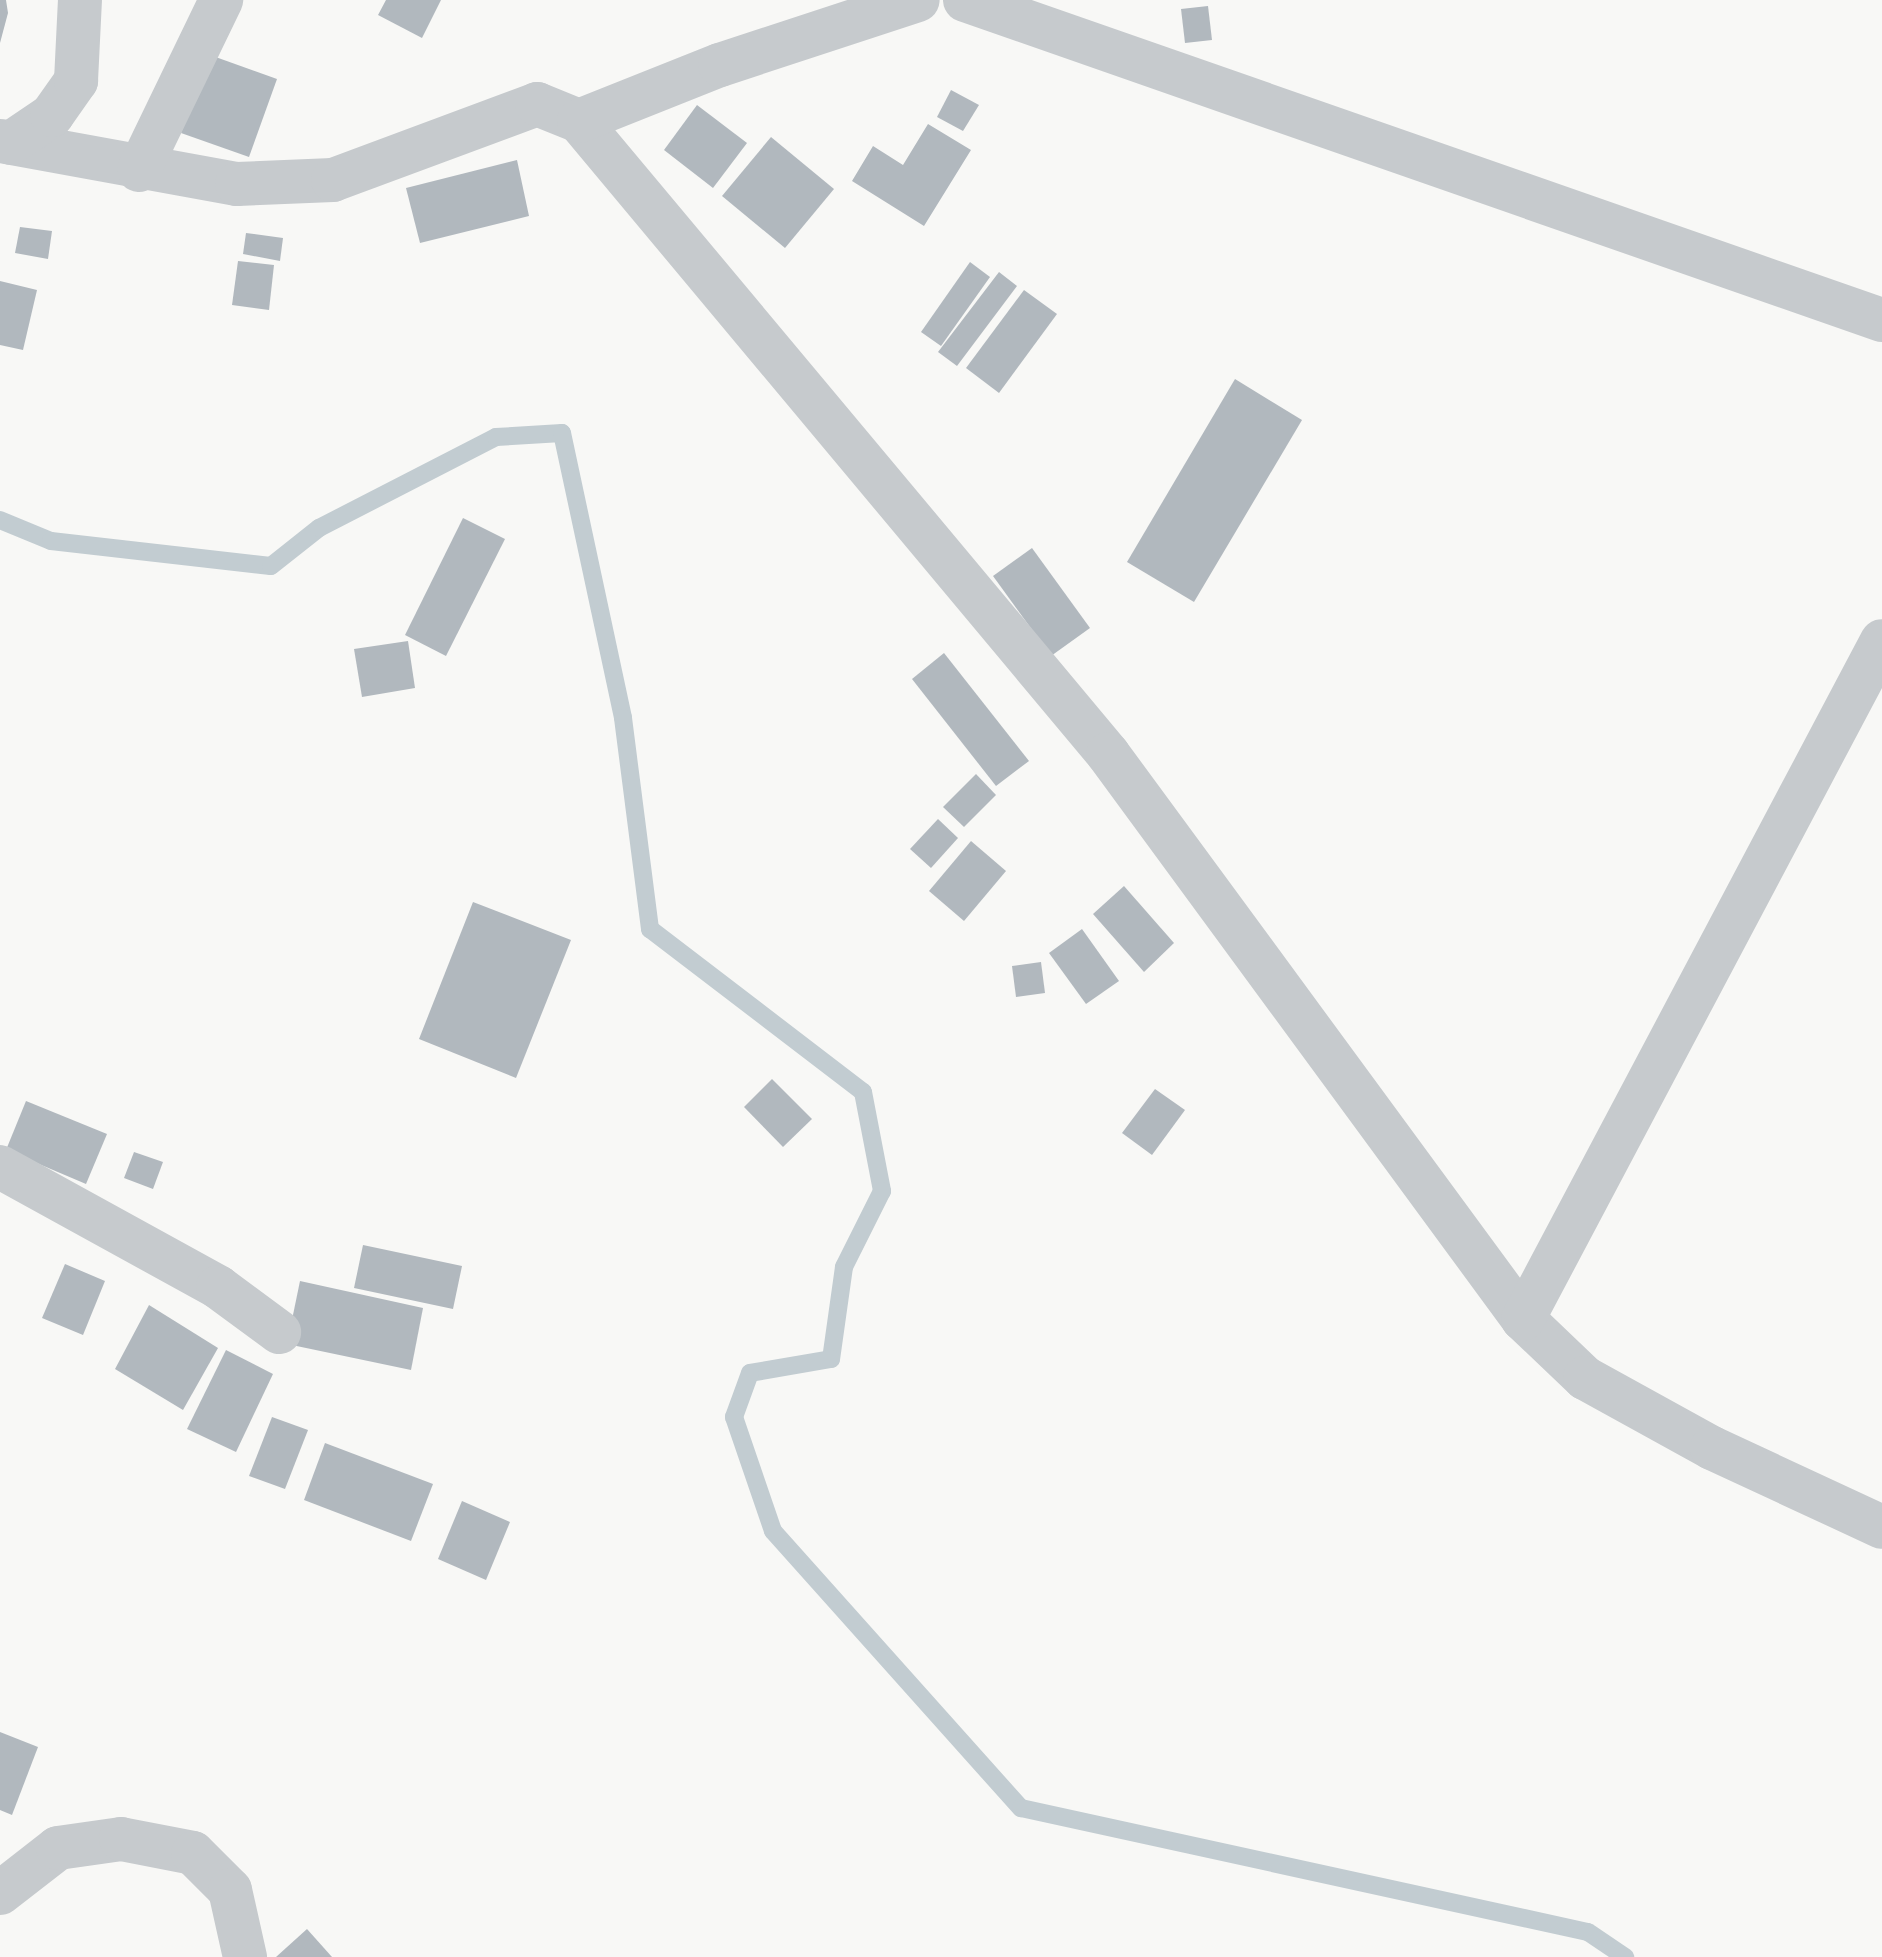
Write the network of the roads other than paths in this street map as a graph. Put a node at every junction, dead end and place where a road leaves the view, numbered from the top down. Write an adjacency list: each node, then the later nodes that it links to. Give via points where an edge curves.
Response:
1 (80, 0): 6 (street, via 76,81 52,115)
2 (221, 0): 7 (street)
3 (918, 0): 5 (street, via 720,65)
4 (965, 0): 8 (street)
5 (579, 121): 7 (street, via 537,104 333,180 237,184); 11 (street, via 1108,754)
6 (6, 142): 7 (street)
7 (139, 170)
8 (1882, 320)
9 (1882, 641): 11 (street)
10 (0, 1167): 12 (street, via 218,1287)
11 (1523, 1319): 13 (street, via 1585,1378 1712,1448)
12 (279, 1332)
13 (1882, 1527)
14 (0, 1893): 15 (street, via 58,1848 121,1839 193,1853 230,1890)
15 (245, 1957)

